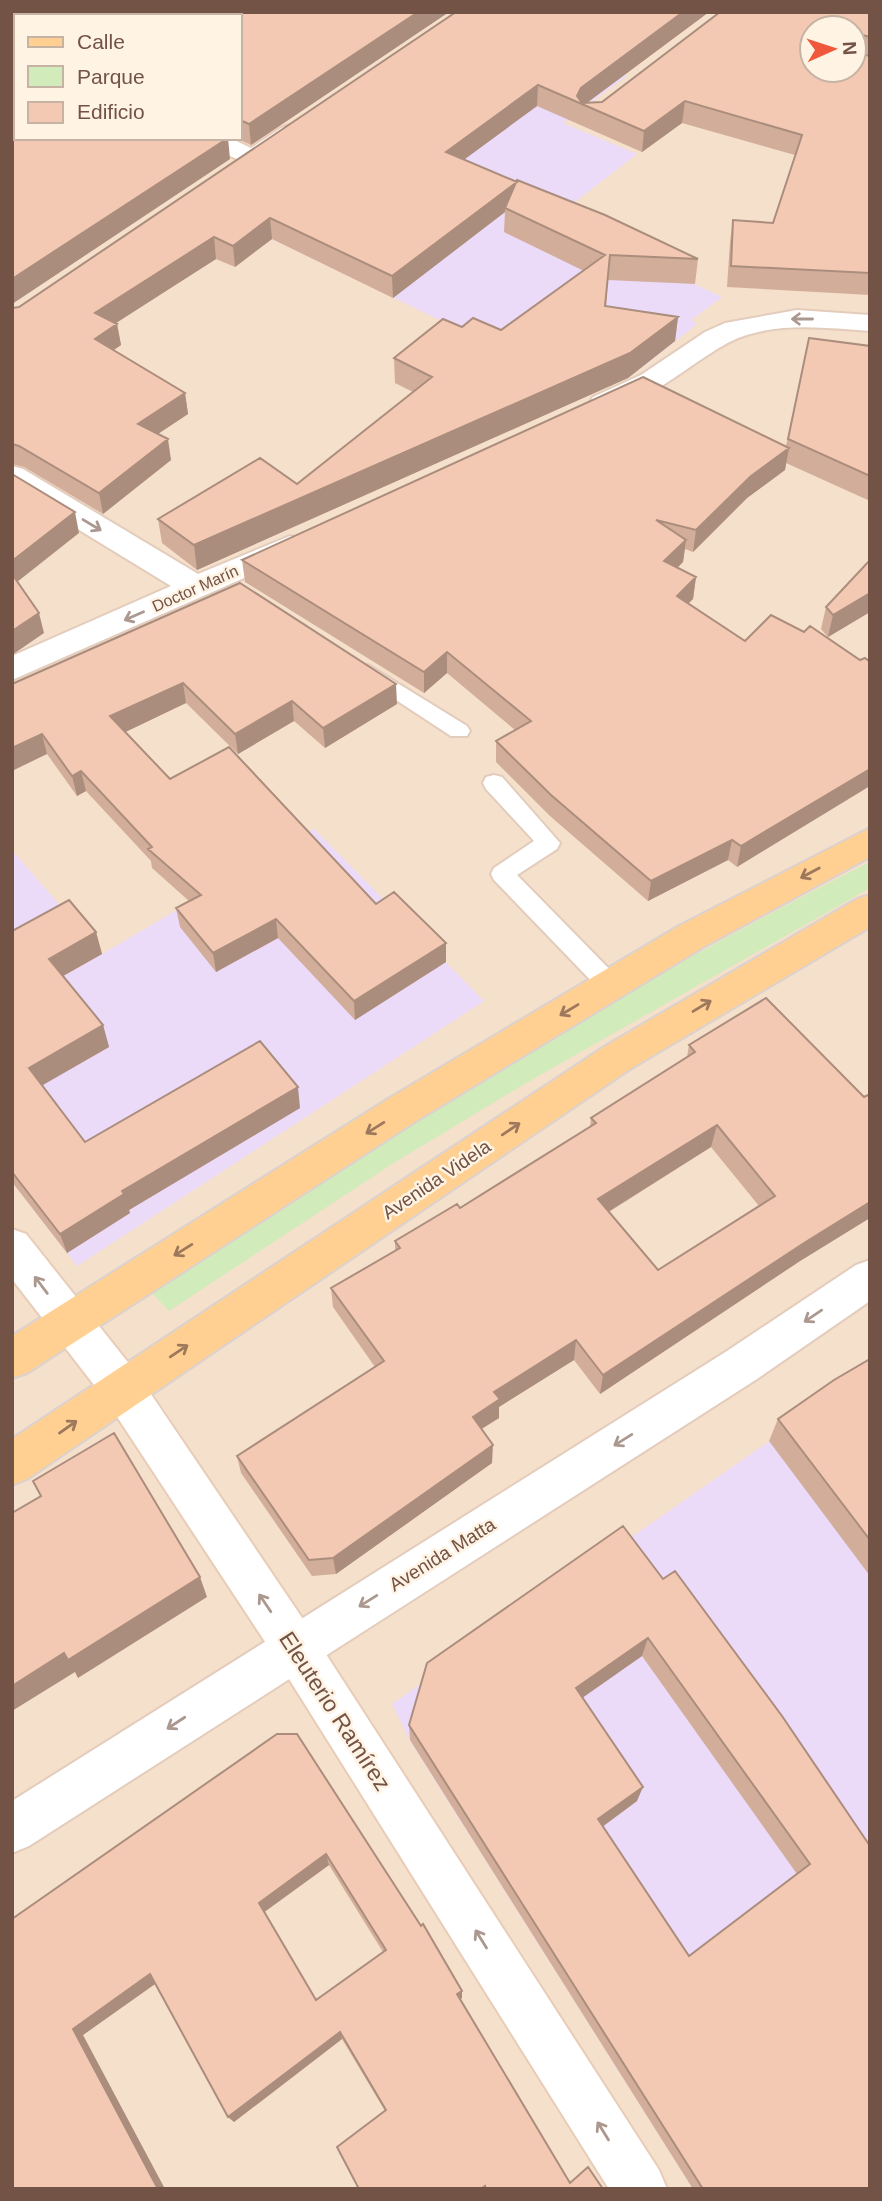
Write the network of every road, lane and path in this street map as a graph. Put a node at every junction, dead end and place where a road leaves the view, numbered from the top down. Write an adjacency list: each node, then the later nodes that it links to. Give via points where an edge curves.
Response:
1 (310, 120): 3 (street)
2 (213, 140): 3 (street)
3 (253, 158): 4 (street)
4 (230, 173)
5 (870, 323): 6 (street, one-way to 6, via 778,319 735,329 651,381)
6 (577, 414)
7 (12, 476): 9 (street, one-way to 9)
8 (319, 532): 9 (street, Doctor Marín)
9 (220, 586): 11 (street, Doctor Marín, one-way to 11)
10 (345, 658): 12 (lane)
11 (12, 669)
12 (459, 730)
13 (494, 783): 16 (lane, via 550,843 502,874)
14 (870, 841): 16 (main road, one-way to 16)
15 (870, 909): 21 (main road, Avenida Videla, one-way to 15, via 617,1058)
16 (610, 985): 19 (main road, one-way to 19, via 402,1110)
17 (12, 1247): 19 (street, Eleuterio Ramírez, one-way to 17)
18 (870, 1278): 23 (street, Avenida Matta, one-way to 23, via 741,1365)
19 (69, 1323): 20 (main road); 21 (street, Eleuterio Ramírez)
20 (12, 1359)
21 (123, 1389): 22 (main road, Avenida Videla, one-way to 21); 23 (street, Eleuterio Ramírez, one-way to 21)
22 (12, 1464)
23 (295, 1647): 24 (street, Avenida Matta, one-way to 24); 25 (street, Eleuterio Ramírez, one-way to 23)
24 (12, 1829)
25 (640, 2189)

